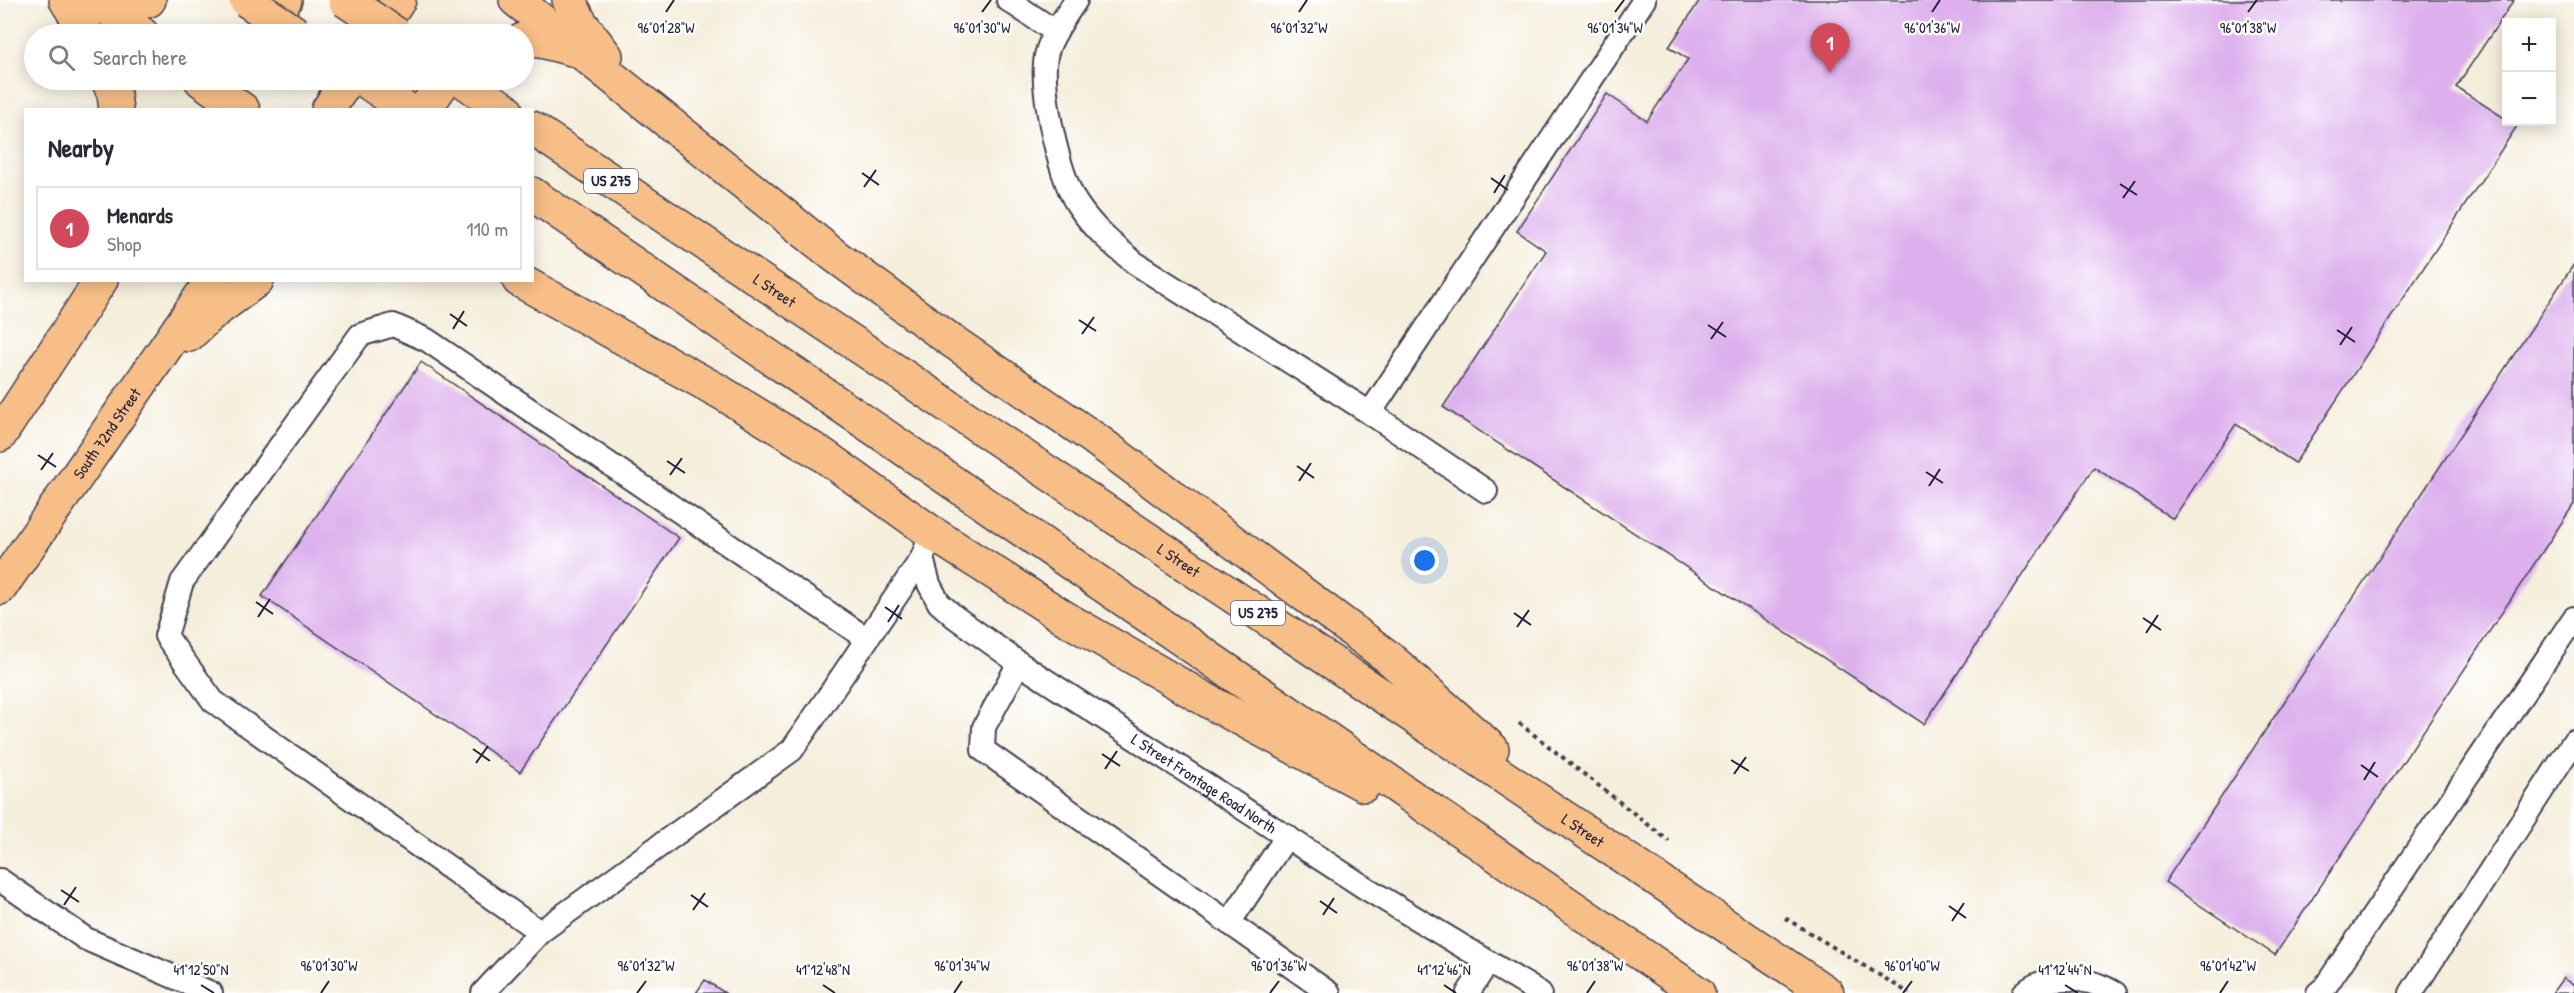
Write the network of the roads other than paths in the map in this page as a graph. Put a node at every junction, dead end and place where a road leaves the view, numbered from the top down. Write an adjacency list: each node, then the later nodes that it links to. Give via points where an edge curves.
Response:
1 (87, 0): 2 (main road, via 131,5); 12 (main road); 13 (main road)
2 (149, 0)
3 (246, 0): 15 (main road, bridge)
4 (285, 0): 14 (main road)
5 (345, 0): 16 (main road, bridge)
6 (399, 0): 17 (main road)
7 (516, 0): 20 (main road)
8 (569, 0): 26 (main road, via 580,22)
9 (1008, 0): 18 (lane)
10 (1076, 0): 18 (lane)
11 (1644, 0): 41 (lane)
12 (87, 24)
13 (126, 24)
14 (269, 24)
15 (282, 24)
16 (381, 24)
17 (383, 24)
18 (1056, 32): 41 (lane, via 1046,53 1045,93 1061,162 1076,202 1101,234 1135,263)
19 (534, 40): 20 (main road)
20 (580, 51): 26 (main road)
21 (112, 90): 27 (main road)
22 (341, 90): 28 (main road)
23 (379, 90): 29 (main road)
24 (438, 90): 30 (main road)
25 (477, 90): 31 (main road)
26 (640, 100): 50 (main road, via 835,256 1095,439 1388,657)
27 (116, 108)
28 (329, 108)
29 (405, 108)
30 (425, 108)
31 (503, 108)
32 (534, 129): 50 (main road, L Street / US 275)
33 (534, 195): 52 (main road)
34 (84, 282): 39 (main road)
35 (99, 282): 39 (main road)
36 (211, 282): 40 (main road, South 72nd Street)
37 (253, 282): 40 (main road, via 210,315)
38 (523, 282): 44 (main road, via 722,393 823,455)
39 (56, 349): 42 (main road)
40 (131, 398): 45 (main road, South 72nd Street)
41 (1370, 413): 43 (lane)
42 (0, 435)
43 (1486, 491)
44 (927, 546): 47 (lane); 48 (lane, L Street Frontage Road North, via 929,584 939,603); 52 (main road, via 1065,618 1217,706)
45 (0, 588)
46 (2574, 618): 66 (lane)
47 (867, 639): 55 (lane, via 792,750); 55 (lane, via 427,340 393,325 360,334 182,582 166,636 213,701)
48 (1018, 663): 51 (lane, L Street Frontage Road North); 54 (lane, via 984,727 983,750)
49 (2574, 741): 67 (lane)
50 (1584, 830): 63 (main road, L Street / US 275)
51 (1287, 836): 54 (lane); 56 (lane, L Street Frontage Road North)
52 (1522, 872): 62 (main road)
53 (0, 880): 57 (lane, via 86,939)
54 (1229, 923): 59 (lane)
55 (540, 932): 58 (lane)
56 (1488, 962): 60 (lane); 61 (lane, L Street Frontage Road North)
57 (211, 993)
58 (483, 993)
59 (1329, 993)
60 (1468, 993)
61 (1540, 993)
62 (1698, 993)
63 (1827, 993)
64 (2024, 993): 65 (lane, via 2033,985 2055,978 2082,981)
65 (2115, 993)
66 (2318, 993)
67 (2411, 993)

